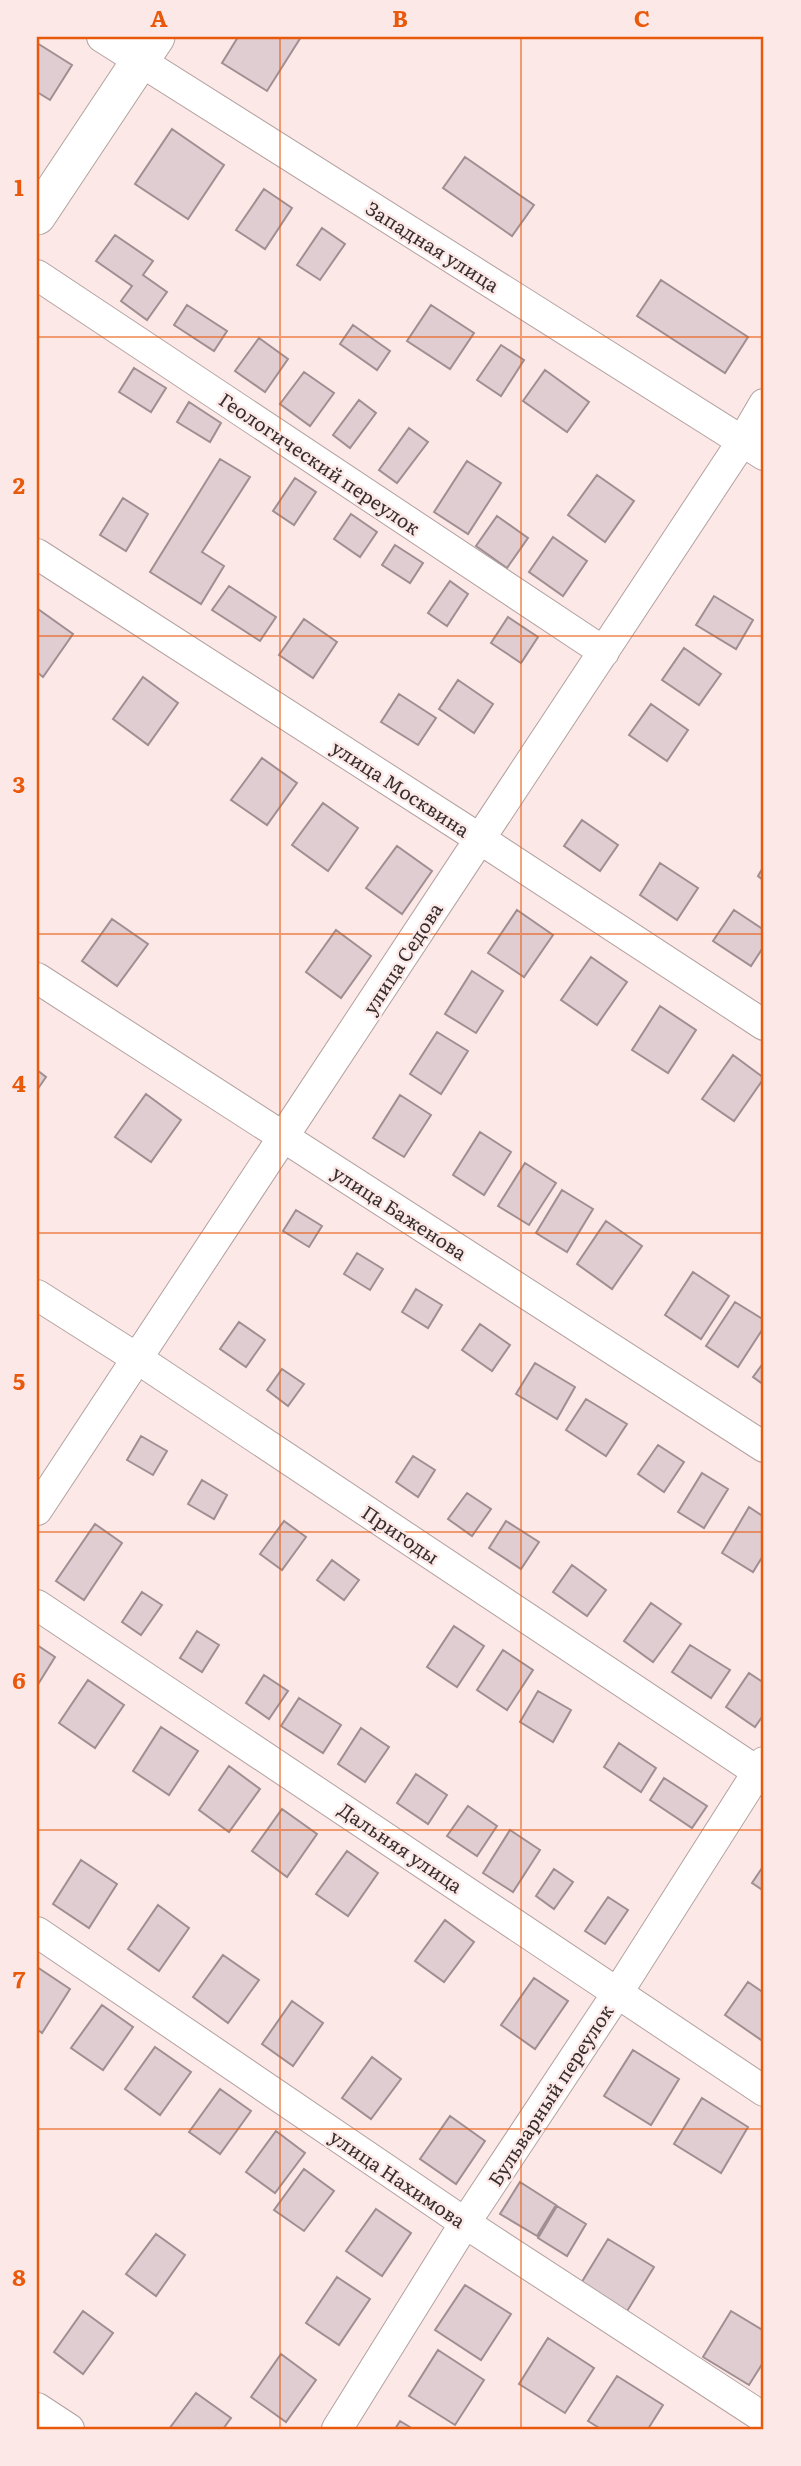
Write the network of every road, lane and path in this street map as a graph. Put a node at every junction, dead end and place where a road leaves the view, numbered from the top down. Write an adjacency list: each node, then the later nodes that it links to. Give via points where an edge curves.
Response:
1 (102, 37): 2 (street, Западная улица)
2 (147, 49): 3 (main road); 6 (street, Западная улица)
3 (37, 216)
4 (37, 275): 8 (street, Геологический переулок)
5 (764, 404): 6 (street, улица Седова)
6 (754, 448): 8 (street, улица Седова)
7 (37, 554): 9 (street, улица Москвина)
8 (604, 652): 9 (street, улица Седова)
9 (480, 839): 11 (street, улица Москвина); 12 (street, улица Седова)
10 (37, 978): 12 (street, улица Баженова)
11 (764, 1025)
12 (284, 1137): 14 (street, улица Седова); 15 (street, улица Баженова)
13 (37, 1295): 14 (street, Пригоды)
14 (138, 1359): 16 (street, улица Седова); 18 (street, Пригоды)
15 (764, 1447)
16 (37, 1510)
17 (37, 1605): 20 (street, Дальняя улица)
18 (762, 1770): 20 (street, Бульварный переулок)
19 (37, 1932): 22 (street, улица Нахимова)
20 (618, 1992): 21 (street, Дальняя улица); 22 (street, Бульварный переулок)
21 (764, 2091)
22 (465, 2223): 24 (street, улица Нахимова); 26 (street, Бульварный переулок)
23 (37, 2407): 25 (street)
24 (764, 2418)
25 (69, 2429)
26 (337, 2429)

